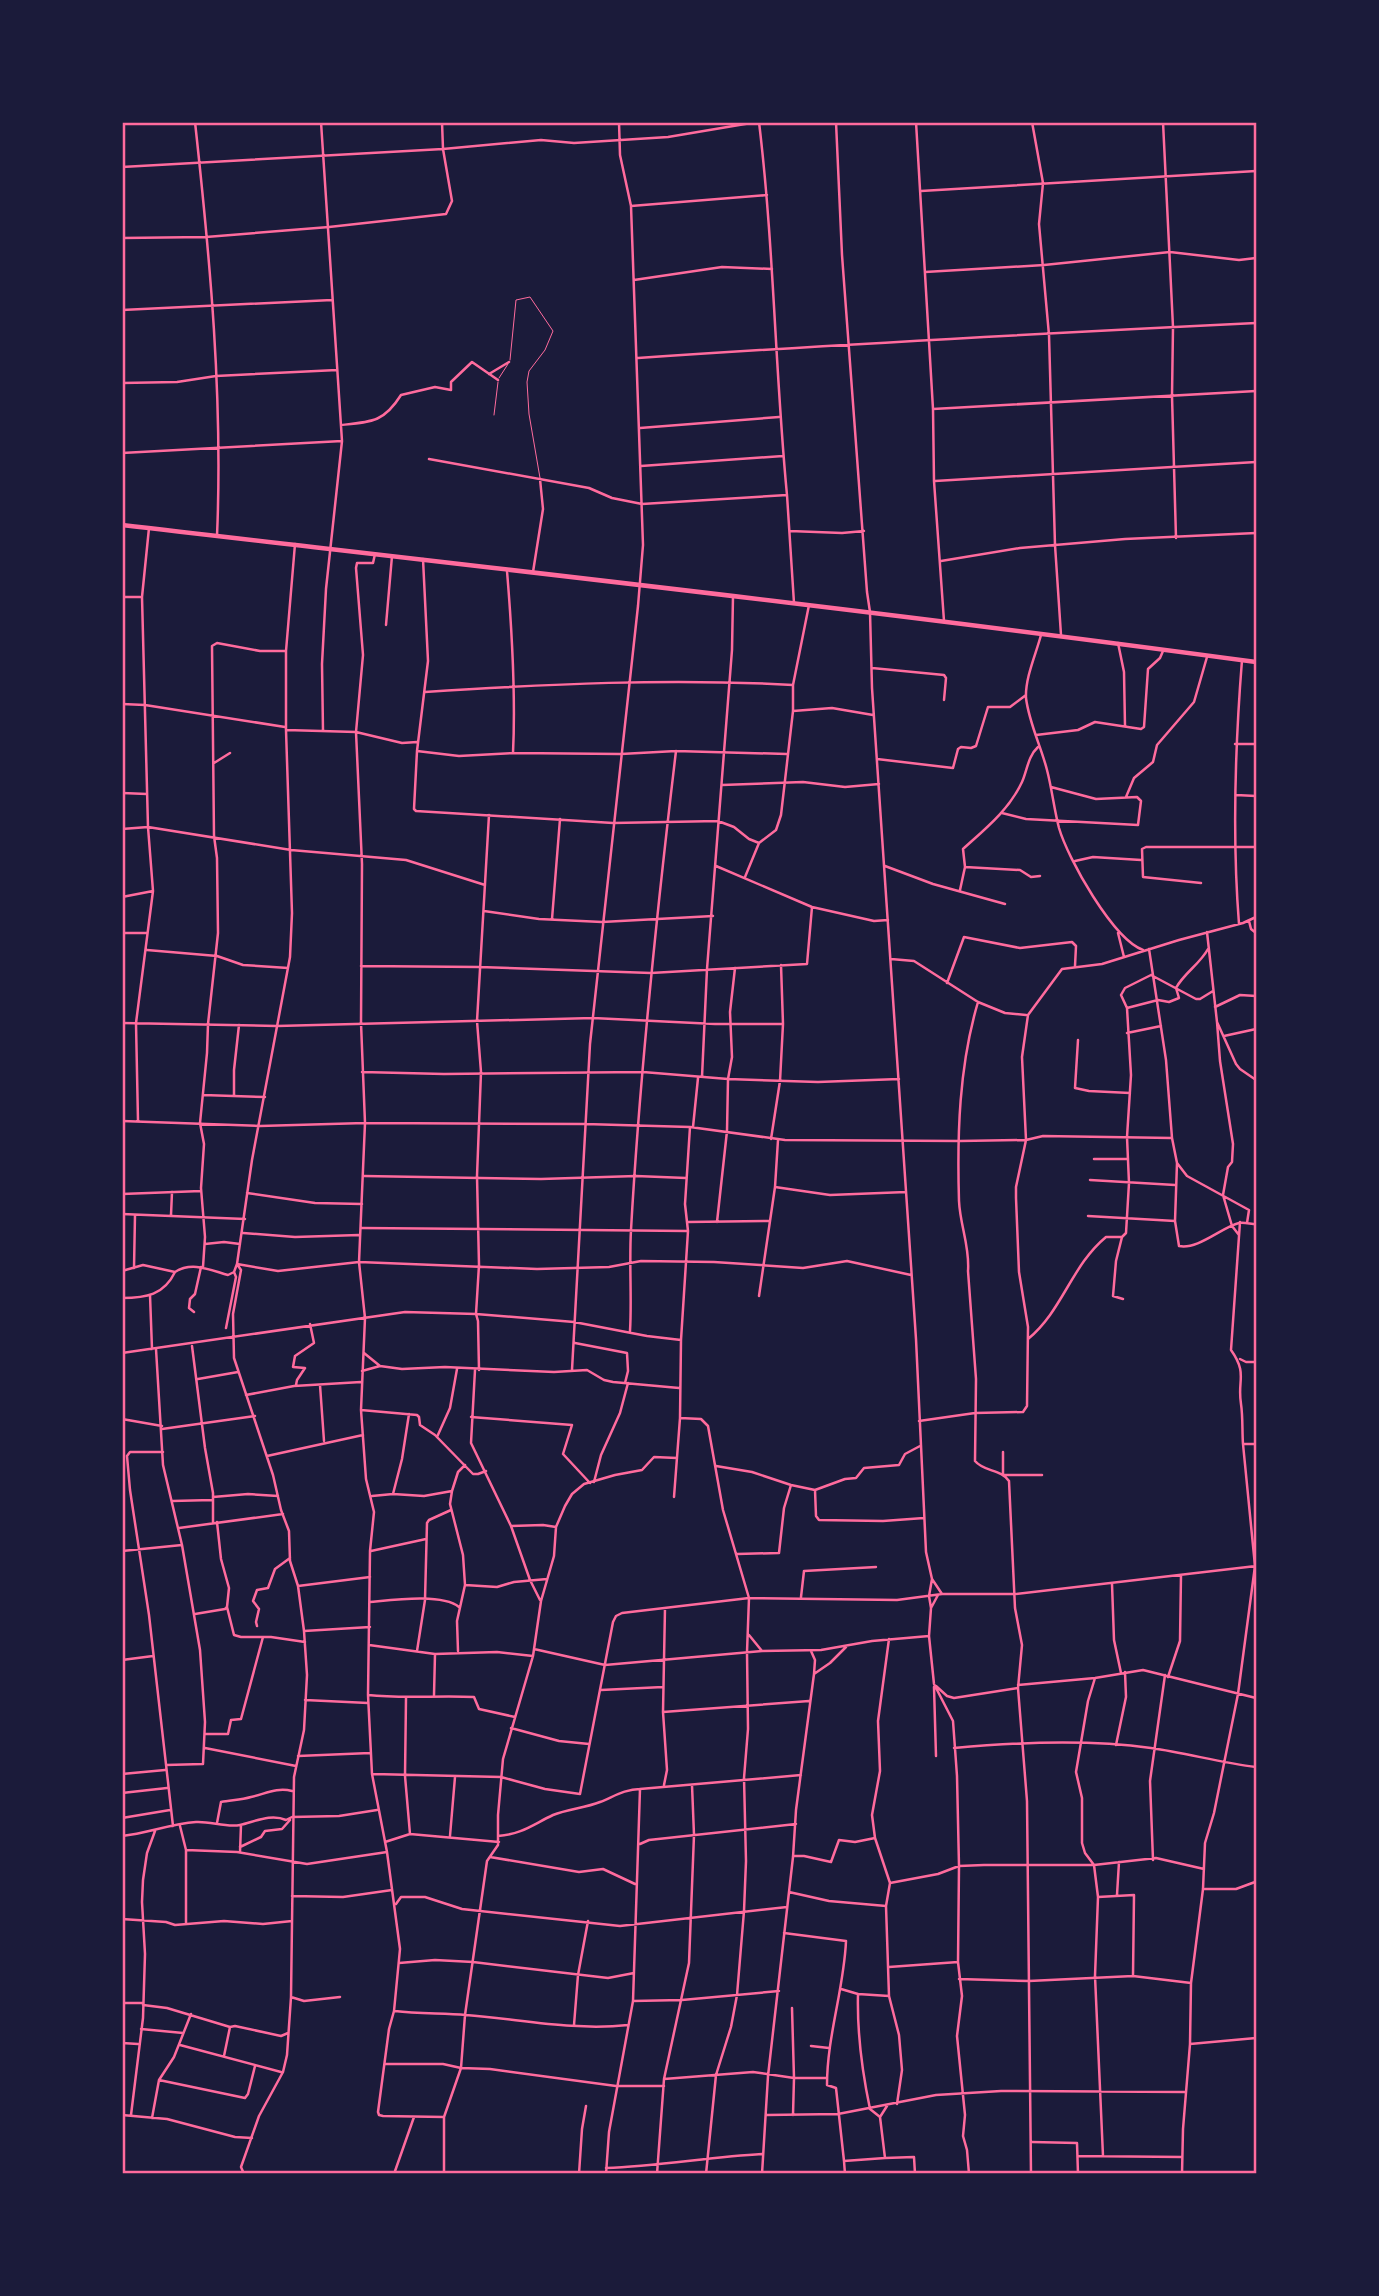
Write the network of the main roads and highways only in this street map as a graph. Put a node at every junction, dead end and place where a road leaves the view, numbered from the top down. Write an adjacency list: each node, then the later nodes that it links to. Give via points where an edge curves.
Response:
1 (122, 525): 2 (highway)
2 (1256, 662)

